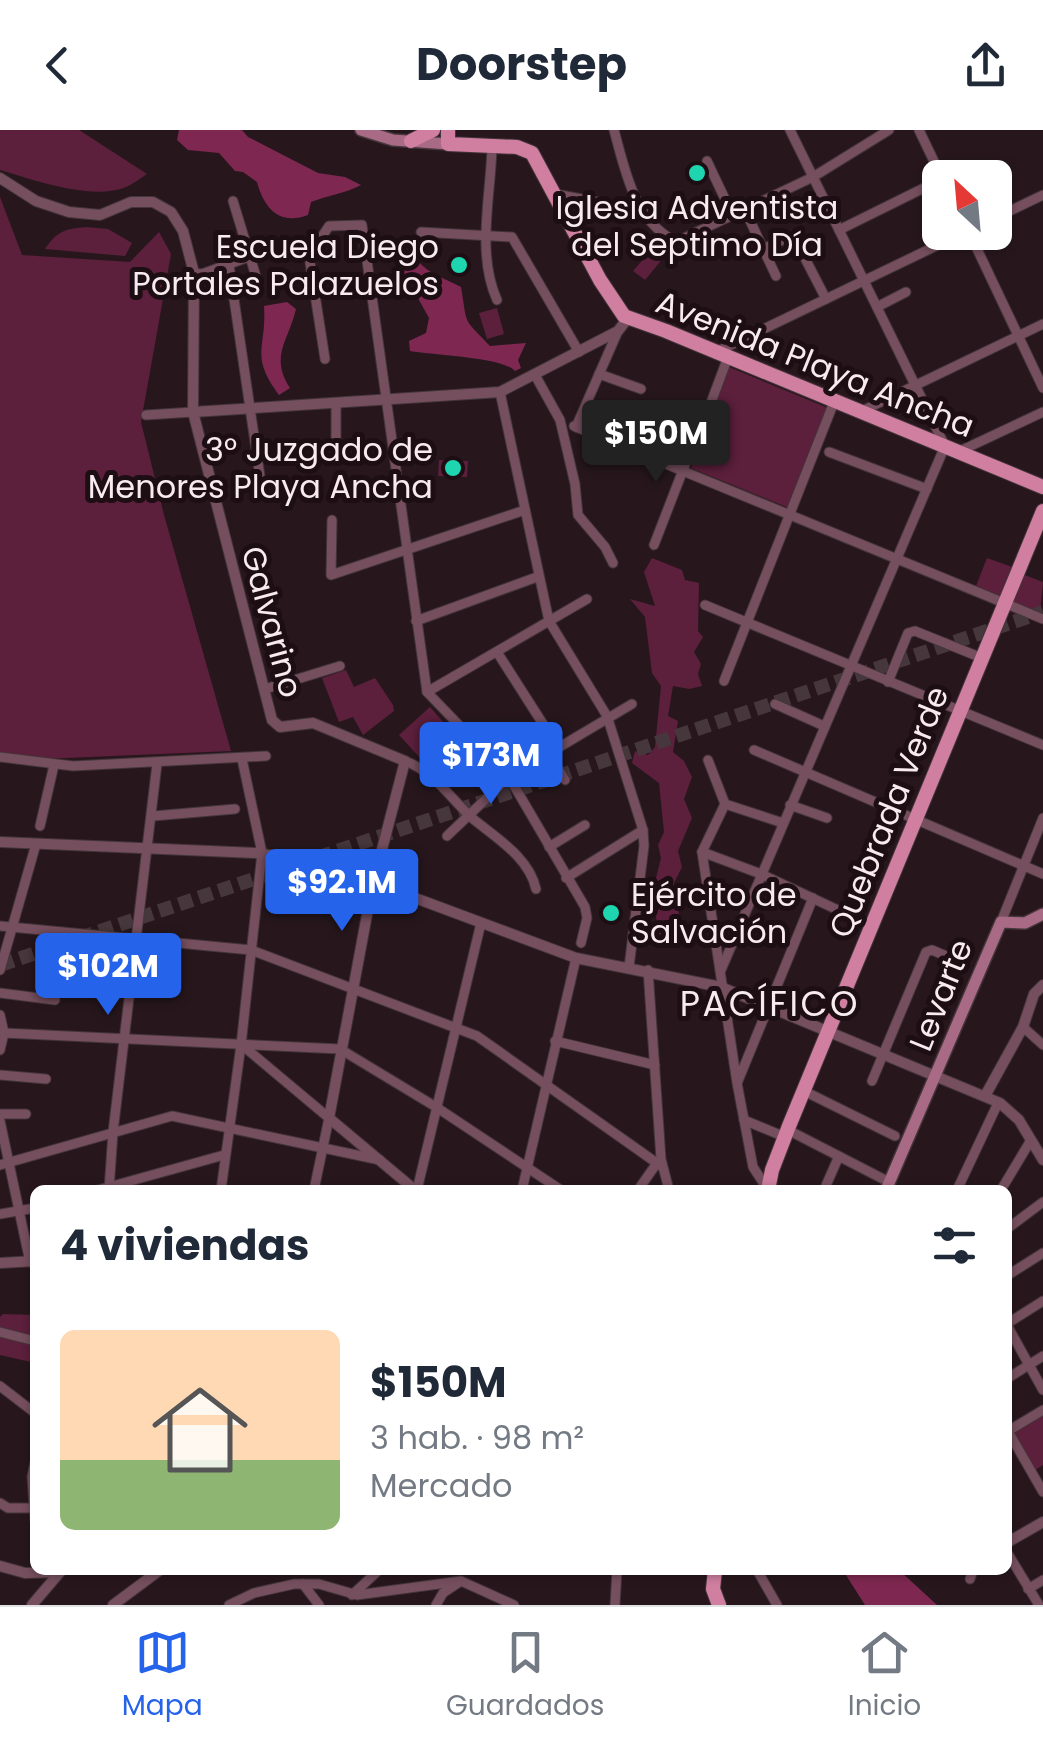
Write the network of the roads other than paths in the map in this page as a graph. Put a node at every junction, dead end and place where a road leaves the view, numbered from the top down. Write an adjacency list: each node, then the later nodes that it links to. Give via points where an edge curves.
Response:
1 (360, 130): 8 (main road, Avenida Playa Ancha)
2 (432, 130): 8 (main road)
3 (614, 130): 18 (street)
4 (790, 130): 12 (street)
5 (889, 130): 12 (street)
6 (920, 130): 10 (street)
7 (451, 134): 8 (main road, Avenida Playa Ancha); 9 (main road, Avenida Playa Ancha, via 466,144)
8 (411, 141)
9 (492, 146): 15 (main road, Avenida Playa Ancha, via 532,153); 24 (street)
10 (933, 160)
11 (707, 161): 21 (street)
12 (814, 177): 19 (street); 22 (street)
13 (0, 178): 30 (street, Galvarino, via 48,206 84,213 100,215 131,202 161,205 182,231)
14 (922, 188): 22 (street)
15 (555, 194): 18 (street); 38 (main road, Avenida Playa Ancha)
16 (1043, 195): 20 (street)
17 (234, 201): 28 (street)
18 (641, 210): 21 (street, via 673,240)
19 (746, 210): 21 (street); 25 (street)
20 (1012, 210)
21 (733, 216)
22 (839, 230): 32 (street)
23 (420, 232): 24 (street)
24 (486, 234): 36 (street, via 488,280); 42 (street, via 514,239)
25 (764, 249): 31 (street); 35 (street, via 794,236)
26 (929, 250): 32 (street)
27 (976, 250): 41 (street)
28 (251, 256): 29 (street); 33 (street)
29 (229, 265): 30 (street); 54 (street)
30 (194, 274): 56 (street, Galvarino)
31 (776, 276)
32 (865, 280): 35 (street); 37 (street)
33 (258, 282)
34 (906, 292): 37 (street)
35 (826, 299): 43 (street)
36 (497, 300)
37 (877, 307): 47 (street)
38 (628, 318): 40 (street); 43 (main road, Avenida Playa Ancha)
39 (1043, 324): 41 (street)
40 (618, 331): 42 (street); 45 (street)
41 (1018, 336): 47 (street); 48 (street)
42 (578, 352): 46 (street)
43 (722, 355): 52 (main road, Avenida Playa Ancha); 55 (street)
44 (324, 359): 51 (street, via 309,256 330,226 362,225)
45 (594, 372): 49 (street); 61 (street, via 596,385)
46 (535, 375): 50 (street); 60 (street)
47 (915, 386): 57 (street); 64 (street)
48 (1043, 388)
49 (641, 389)
50 (500, 392): 51 (street); 71 (street)
51 (386, 399): 53 (street); 76 (street)
52 (834, 402): 57 (main road, Avenida Playa Ancha); 73 (street)
53 (336, 403): 54 (street); 63 (street)
54 (250, 408): 56 (street); 70 (street)
55 (709, 408)
56 (192, 412): 59 (street); 93 (street, Galvarino)
57 (859, 412): 64 (main road, Avenida Playa Ancha)
58 (1043, 412): 65 (street)
59 (146, 415)
60 (560, 420): 61 (street); 78 (street, via 578,515)
61 (576, 427): 67 (street)
62 (695, 439): 67 (street)
63 (336, 446)
64 (945, 446): 65 (main road, Avenida Playa Ancha); 69 (street)
65 (960, 451): 68 (main road, Avenida Playa Ancha)
66 (829, 452): 69 (street)
67 (682, 471): 73 (street); 75 (street)
68 (1043, 487)
69 (927, 488): 77 (street)
70 (262, 490)
71 (525, 510): 76 (street); 79 (street)
72 (1043, 511): 81 (main road, Quebrada Verde)
73 (790, 515): 77 (street); 86 (street)
74 (332, 520): 76 (street, via 332,576)
75 (654, 545)
76 (408, 550): 85 (street)
77 (898, 558): 81 (street); 90 (street)
78 (614, 563)
79 (537, 576): 84 (street); 85 (street)
80 (587, 599): 84 (street)
81 (1005, 603): 83 (street); 88 (main road, Quebrada Verde)
82 (705, 605): 86 (street)
83 (1043, 620)
84 (549, 621): 87 (street); 98 (street)
85 (416, 622): 94 (street)
86 (746, 622): 90 (street); 91 (street)
87 (497, 652): 94 (street); 101 (street)
88 (982, 658): 92 (street, via 915,630); 97 (main road, Quebrada Verde)
89 (340, 666): 93 (street)
90 (850, 667): 92 (street); 99 (street)
91 (724, 681)
92 (888, 682): 97 (street)
93 (265, 688): 106 (street, Galvarino, via 276,726 313,722)
94 (428, 692): 111 (street)
95 (632, 704): 98 (street)
96 (774, 704): 99 (street)
97 (960, 712): 100 (street); 119 (main road, Quebrada Verde)
98 (608, 716): 101 (street); 124 (street)
99 (824, 726): 110 (street)
100 (1043, 746)
101 (553, 749): 111 (street); 112 (street)
102 (754, 750): 110 (street)
103 (266, 756): 105 (street)
104 (0, 757): 109 (street)
105 (242, 759): 108 (street); 131 (street)
106 (405, 760): 117 (street, via 428,772); 136 (street)
107 (708, 760): 113 (street)
108 (157, 764): 109 (street); 116 (street)
109 (54, 766): 123 (street)
110 (805, 771): 114 (street); 119 (street)
111 (508, 778): 117 (street); 128 (street)
112 (565, 780)
113 (725, 804): 121 (street); 130 (street)
114 (790, 805): 118 (street); 121 (street)
115 (235, 809): 116 (street)
116 (153, 816): 129 (street)
117 (470, 816): 125 (street); 137 (street, via 519,858)
118 (827, 818)
119 (917, 818): 132 (street); 143 (main road, Quebrada Verde)
120 (1043, 818): 132 (street, Levarte)
121 (783, 823): 133 (street)
122 (585, 825): 128 (street)
123 (40, 826)
124 (642, 830): 135 (street); 150 (street)
125 (447, 836)
126 (0, 842): 127 (street)
127 (36, 844): 129 (street); 144 (street)
128 (549, 847): 135 (street)
129 (148, 848): 131 (street); 145 (street)
130 (702, 852): 133 (street); 153 (street)
131 (262, 853): 136 (street); 147 (street)
132 (1023, 866): 134 (street); 140 (street, Levarte)
133 (761, 874): 138 (street); 153 (street)
134 (1043, 874)
135 (566, 878): 146 (street, via 587,912)
136 (374, 882): 141 (street); 155 (street)
137 (536, 889)
138 (813, 898): 143 (street); 159 (street)
139 (1043, 914): 140 (main road, via 1025,923)
140 (1001, 922): 174 (main road, Levarte)
141 (481, 923): 148 (street); 161 (street)
142 (0, 926): 144 (street)
143 (872, 926): 163 (main road, Quebrada Verde)
144 (13, 928): 145 (street); 151 (street)
145 (138, 940): 147 (street); 165 (street)
146 (581, 943)
147 (251, 950): 155 (street); 167 (street)
148 (576, 958): 150 (street); 166 (street)
149 (958, 962): 171 (street, via 926,952)
150 (629, 967): 152 (street)
151 (0, 970)
152 (648, 970): 156 (street); 172 (street)
153 (721, 970): 156 (street)
154 (1043, 985): 162 (street)
155 (352, 987): 161 (street); 169 (street)
156 (721, 987): 159 (street); 177 (street)
157 (0, 993): 158 (street)
158 (55, 1000)
159 (768, 1008): 163 (street); 177 (street)
160 (0, 1015): 164 (street)
161 (456, 1028): 178 (street); 182 (street)
162 (1023, 1028): 168 (street); 180 (street)
163 (829, 1030): 171 (street); 179 (main road, Quebrada Verde)
164 (4, 1033): 165 (street); 170 (street)
165 (124, 1040): 167 (street); 188 (street)
166 (556, 1041): 172 (street); 178 (street)
167 (242, 1045): 169 (street); 185 (street); 187 (street)
168 (1043, 1045)
169 (340, 1049): 182 (street); 185 (street)
170 (0, 1050)
171 (882, 1054): 174 (street); 176 (street)
172 (655, 1065): 198 (street)
173 (0, 1075): 175 (street)
174 (937, 1077): 180 (street); 214 (main road, Levarte)
175 (46, 1079)
176 (872, 1082)
177 (737, 1083): 186 (street)
178 (544, 1085): 198 (street); 199 (street)
179 (804, 1092): 189 (main road, Quebrada Verde); 190 (street)
180 (985, 1096): 181 (street)
181 (998, 1102): 191 (street); 215 (street)
182 (436, 1107): 199 (street); 205 (street)
183 (26, 1114): 184 (street)
184 (0, 1117): 197 (street)
185 (329, 1118): 192 (street); 195 (street)
186 (744, 1120): 189 (street); 210 (street)
187 (229, 1127): 188 (street, via 172,1116); 192 (street); 193 (street)
188 (113, 1132): 197 (street); 200 (street)
189 (786, 1133): 194 (street); 211 (main road, Quebrada Verde)
190 (895, 1136)
191 (1030, 1140): 196 (street); 216 (street)
192 (323, 1149): 195 (street); 203 (street)
193 (224, 1155): 201 (street); 202 (street)
194 (840, 1156): 212 (street); 213 (street)
195 (383, 1160): 204 (street)
196 (1043, 1160)
197 (4, 1165): 219 (street)
198 (659, 1165): 208 (street); 209 (street)
199 (528, 1166): 206 (street); 207 (street)
200 (106, 1185)
201 (120, 1185)
202 (221, 1185)
203 (315, 1185)
204 (410, 1185)
205 (417, 1185)
206 (523, 1185)
207 (554, 1185)
208 (642, 1185)
209 (666, 1185)
210 (765, 1185)
211 (769, 1185)
212 (826, 1185)
213 (886, 1185)
214 (888, 1185)
215 (959, 1185)
216 (1004, 1185)
217 (1043, 1202): 221 (street)
218 (30, 1209): 219 (street)
219 (19, 1212): 220 (street); 223 (street)
220 (0, 1214)
221 (1012, 1225)
222 (1043, 1252): 226 (street)
223 (30, 1254)
224 (30, 1262): 225 (street)
225 (0, 1263)
226 (1012, 1273)
227 (1043, 1301): 228 (street)
228 (1012, 1322)
229 (0, 1332): 231 (street)
230 (1012, 1333): 233 (street)
231 (30, 1340)
232 (1043, 1356): 233 (street)
233 (1029, 1365): 234 (street); 236 (street)
234 (1012, 1376)
235 (0, 1386): 237 (street)
236 (1043, 1390)
237 (30, 1409)
238 (1043, 1410): 239 (street)
239 (1012, 1429)
240 (1012, 1438): 241 (street)
241 (1043, 1492)
242 (0, 1503): 243 (street)
243 (30, 1508)
244 (1043, 1522): 245 (street)
245 (1012, 1540)
246 (1012, 1561): 257 (street)
247 (0, 1566): 248 (street)
248 (30, 1572)
249 (58, 1575): 260 (street)
250 (153, 1575): 261 (street)
251 (374, 1575): 258 (street)
252 (617, 1575): 266 (street)
253 (760, 1575): 268 (street)
254 (1043, 1580): 257 (street)
255 (461, 1582): 258 (street); 264 (street); 265 (street)
256 (303, 1584): 258 (street); 262 (street); 263 (street)
257 (1028, 1589): 269 (street)
258 (352, 1595)
259 (711, 1597): 267 (main road)
260 (32, 1605)
261 (113, 1605)
262 (229, 1605)
263 (319, 1605)
264 (436, 1605)
265 (512, 1605)
266 (615, 1605)
267 (719, 1605)
268 (776, 1605)
269 (1039, 1605)

